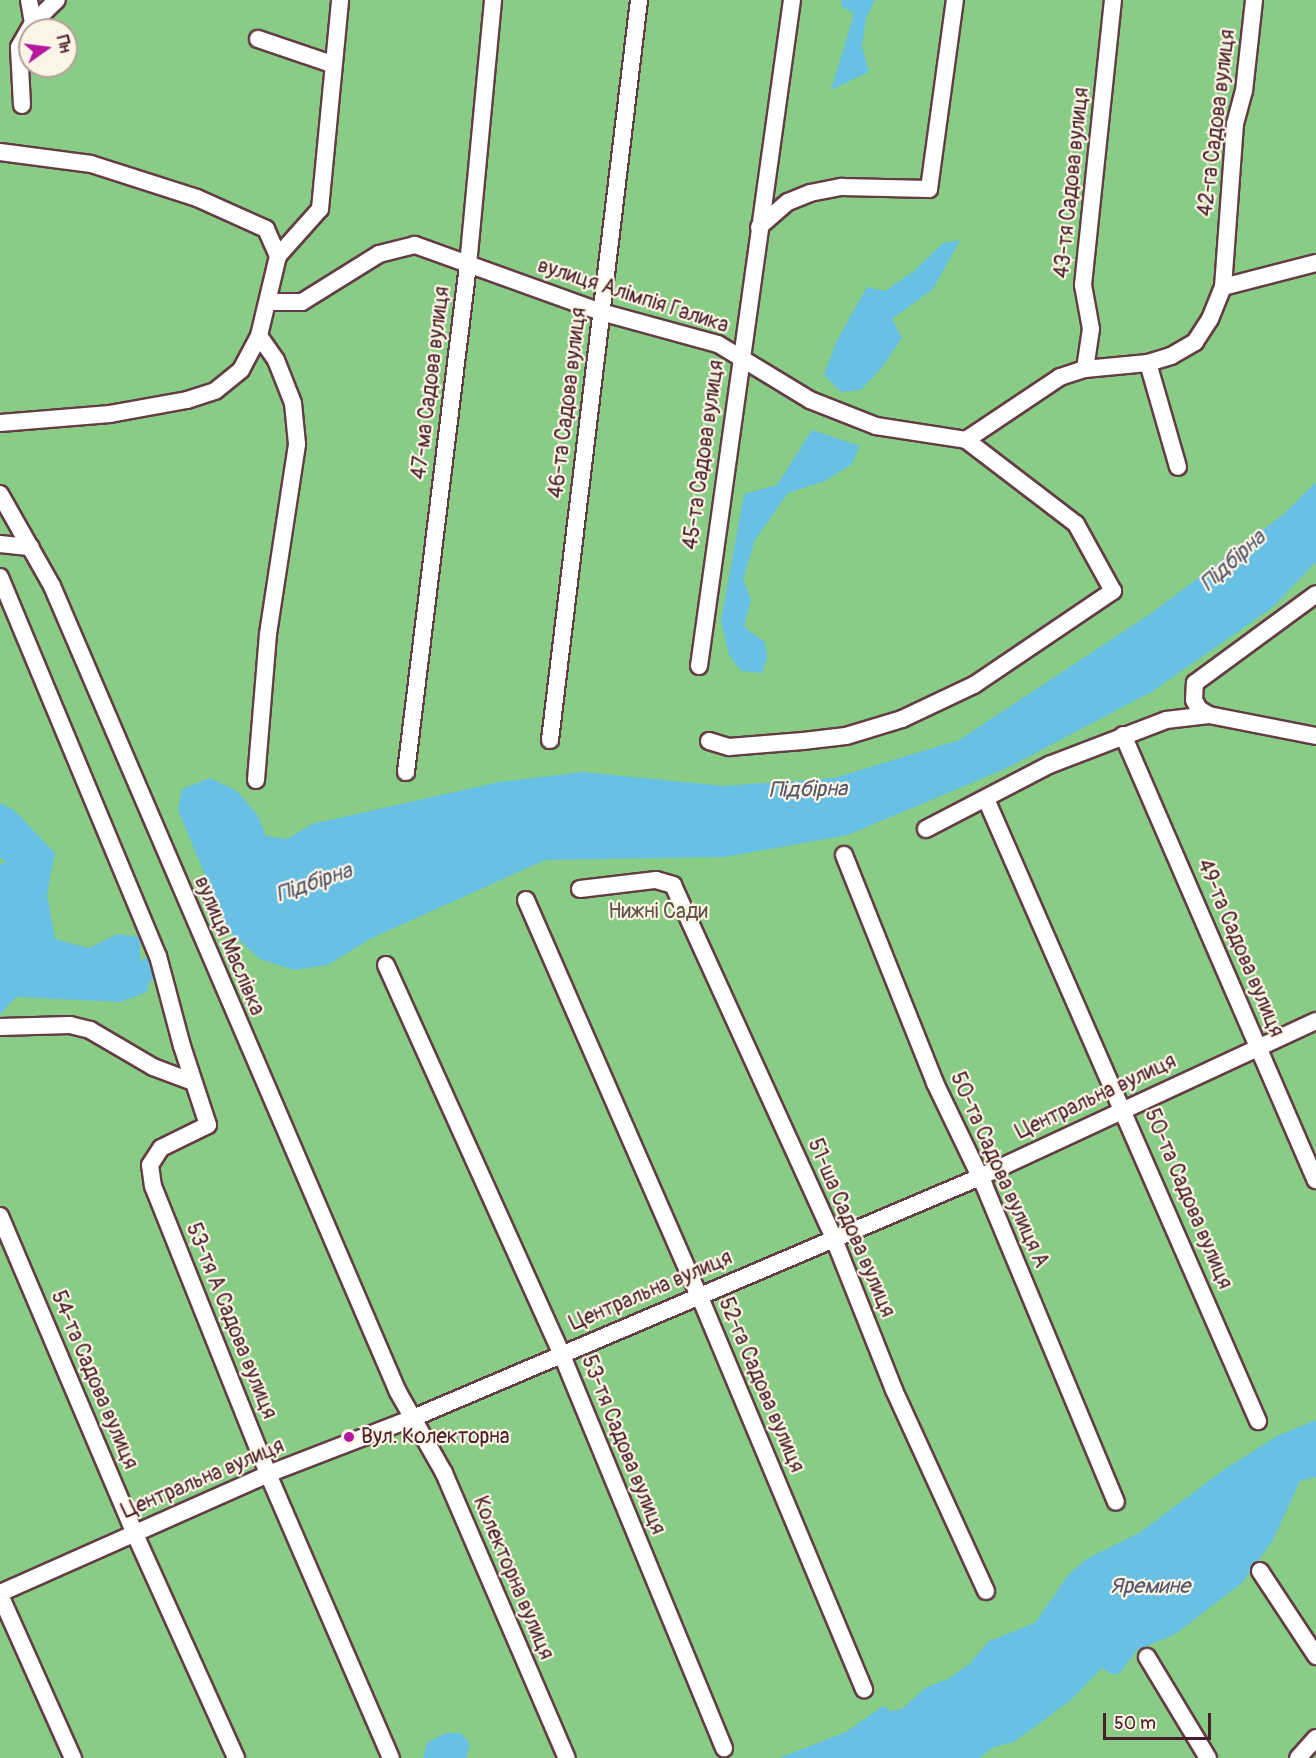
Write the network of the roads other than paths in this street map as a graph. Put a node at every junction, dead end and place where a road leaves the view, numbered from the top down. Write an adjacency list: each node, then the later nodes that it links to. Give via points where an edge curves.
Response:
1 (29, 0): 10 (street)
2 (57, 0): 11 (street)
3 (340, 0): 13 (street)
4 (493, 0): 20 (street, 47-ма Садова вулиця)
5 (639, 0): 23 (street, 46-та Садова вулиця)
6 (792, 0): 17 (street, 45-та Садова вулиця)
7 (956, 0): 17 (street, via 929,189 842,187 810,193 788,202)
8 (1113, 0): 27 (street, 43-тя Садова вулиця, via 1083,285 1090,329)
9 (1254, 0): 21 (street, 42-га Садова вулиця, via 1244,91 1235,124)
10 (32, 18)
11 (38, 18)
12 (258, 39): 13 (street)
13 (332, 64): 18 (street, via 320,209)
14 (21, 78): 15 (street)
15 (22, 105)
16 (0, 152): 18 (street, via 91,164 197,198 266,229)
17 (759, 227): 25 (street, 45-та Садова вулиця)
18 (278, 256): 22 (street)
19 (1316, 263): 21 (street)
20 (468, 265): 22 (street, вулиця Алімпія Галика, via 415,245 379,254 302,302); 23 (street, вулиця Алімпія Галика); 42 (street, 47-ма Садова вулиця)
21 (1223, 287): 26 (street, via 1210,320 1195,342)
22 (269, 302): 24 (street)
23 (601, 312): 25 (street, вулиця Алімпія Галика, via 718,344); 40 (street, 46-та Садова вулиця)
24 (259, 336): 28 (street, via 241,370 215,391 110,414); 43 (street, via 276,360 293,403 297,444 268,634)
25 (740, 356): 29 (street, вулиця Алімпія Галика, via 810,400 876,426); 36 (street, 45-та Садова вулиця)
26 (1148, 363): 27 (street); 30 (street)
27 (1085, 369): 29 (street, via 1060,377 1029,395)
28 (0, 423)
29 (966, 440): 41 (street, via 1076,524 1113,591 974,685 902,719 846,736 803,741 729,747)
30 (1178, 467)
31 (0, 494): 33 (street, вулиця Маслівка)
32 (0, 544): 33 (street)
33 (31, 547): 61 (street, вулиця Маслівка, via 75,638 235,1019 398,1392)
34 (0, 577): 53 (street, via 158,956)
35 (1316, 594): 37 (street, via 1195,683 1194,700)
36 (699, 666)
37 (1203, 716): 38 (street, via 1166,720); 39 (street)
38 (1123, 735): 44 (street, via 1049,765); 52 (street, 49-та Садова вулиця)
39 (1316, 736)
40 (550, 740)
41 (709, 741)
42 (406, 772)
43 (256, 780)
44 (986, 799): 45 (street); 54 (street, 50-та Садова вулиця)
45 (926, 829)
46 (844, 855): 55 (street, 50-та Садова вулиця А, via 936,1083)
47 (580, 889): 58 (street, 51-ша Садова вулиця, via 656,880 673,885)
48 (526, 900): 59 (street, 52-га Садова вулиця)
49 (386, 964): 60 (street, 53-тя Садова вулиця)
50 (1316, 1021): 52 (street, Центральна вулиця)
51 (0, 1027): 53 (street, via 69,1025 90,1030 153,1067)
52 (1258, 1047): 54 (street, Центральна вулиця); 56 (street, 49-та Садова вулиця)
53 (193, 1082): 63 (street, 53-тя А Садова вулиця, via 208,1125 161,1148 150,1165 153,1186)
54 (1124, 1109): 55 (street, Центральна вулиця); 62 (street, 50-та Садова вулиця)
55 (980, 1177): 58 (street, Центральна вулиця); 64 (street, 50-та Садова вулиця А)
56 (1316, 1180)
57 (0, 1216): 65 (street, 54-та Садова вулиця)
58 (834, 1239): 59 (street, Центральна вулиця); 67 (street, 51-ша Садова вулиця, via 894,1390)
59 (698, 1296): 60 (street, Центральна вулиця); 71 (street, 52-га Садова вулиця)
60 (561, 1354): 61 (street, Центральна вулиця); 73 (street, 53-тя Садова вулиця)
61 (413, 1418): 63 (street, Центральна вулиця); 77 (street, Колекторна вулиця, via 444,1473)
62 (1258, 1421)
63 (268, 1474): 65 (street, Центральна вулиця); 76 (street, 53-тя А Садова вулиця)
64 (1116, 1502)
65 (134, 1532): 68 (street, Центральна вулиця); 75 (street, 54-та Садова вулиця)
66 (1260, 1571): 69 (street)
67 (986, 1591)
68 (0, 1594): 74 (street)
69 (1316, 1656)
70 (1147, 1657): 78 (street)
71 (864, 1690)
72 (1316, 1738): 79 (street)
73 (724, 1749)
74 (73, 1758)
75 (236, 1758)
76 (390, 1758)
77 (567, 1758)
78 (1208, 1758)
79 (1299, 1758)

